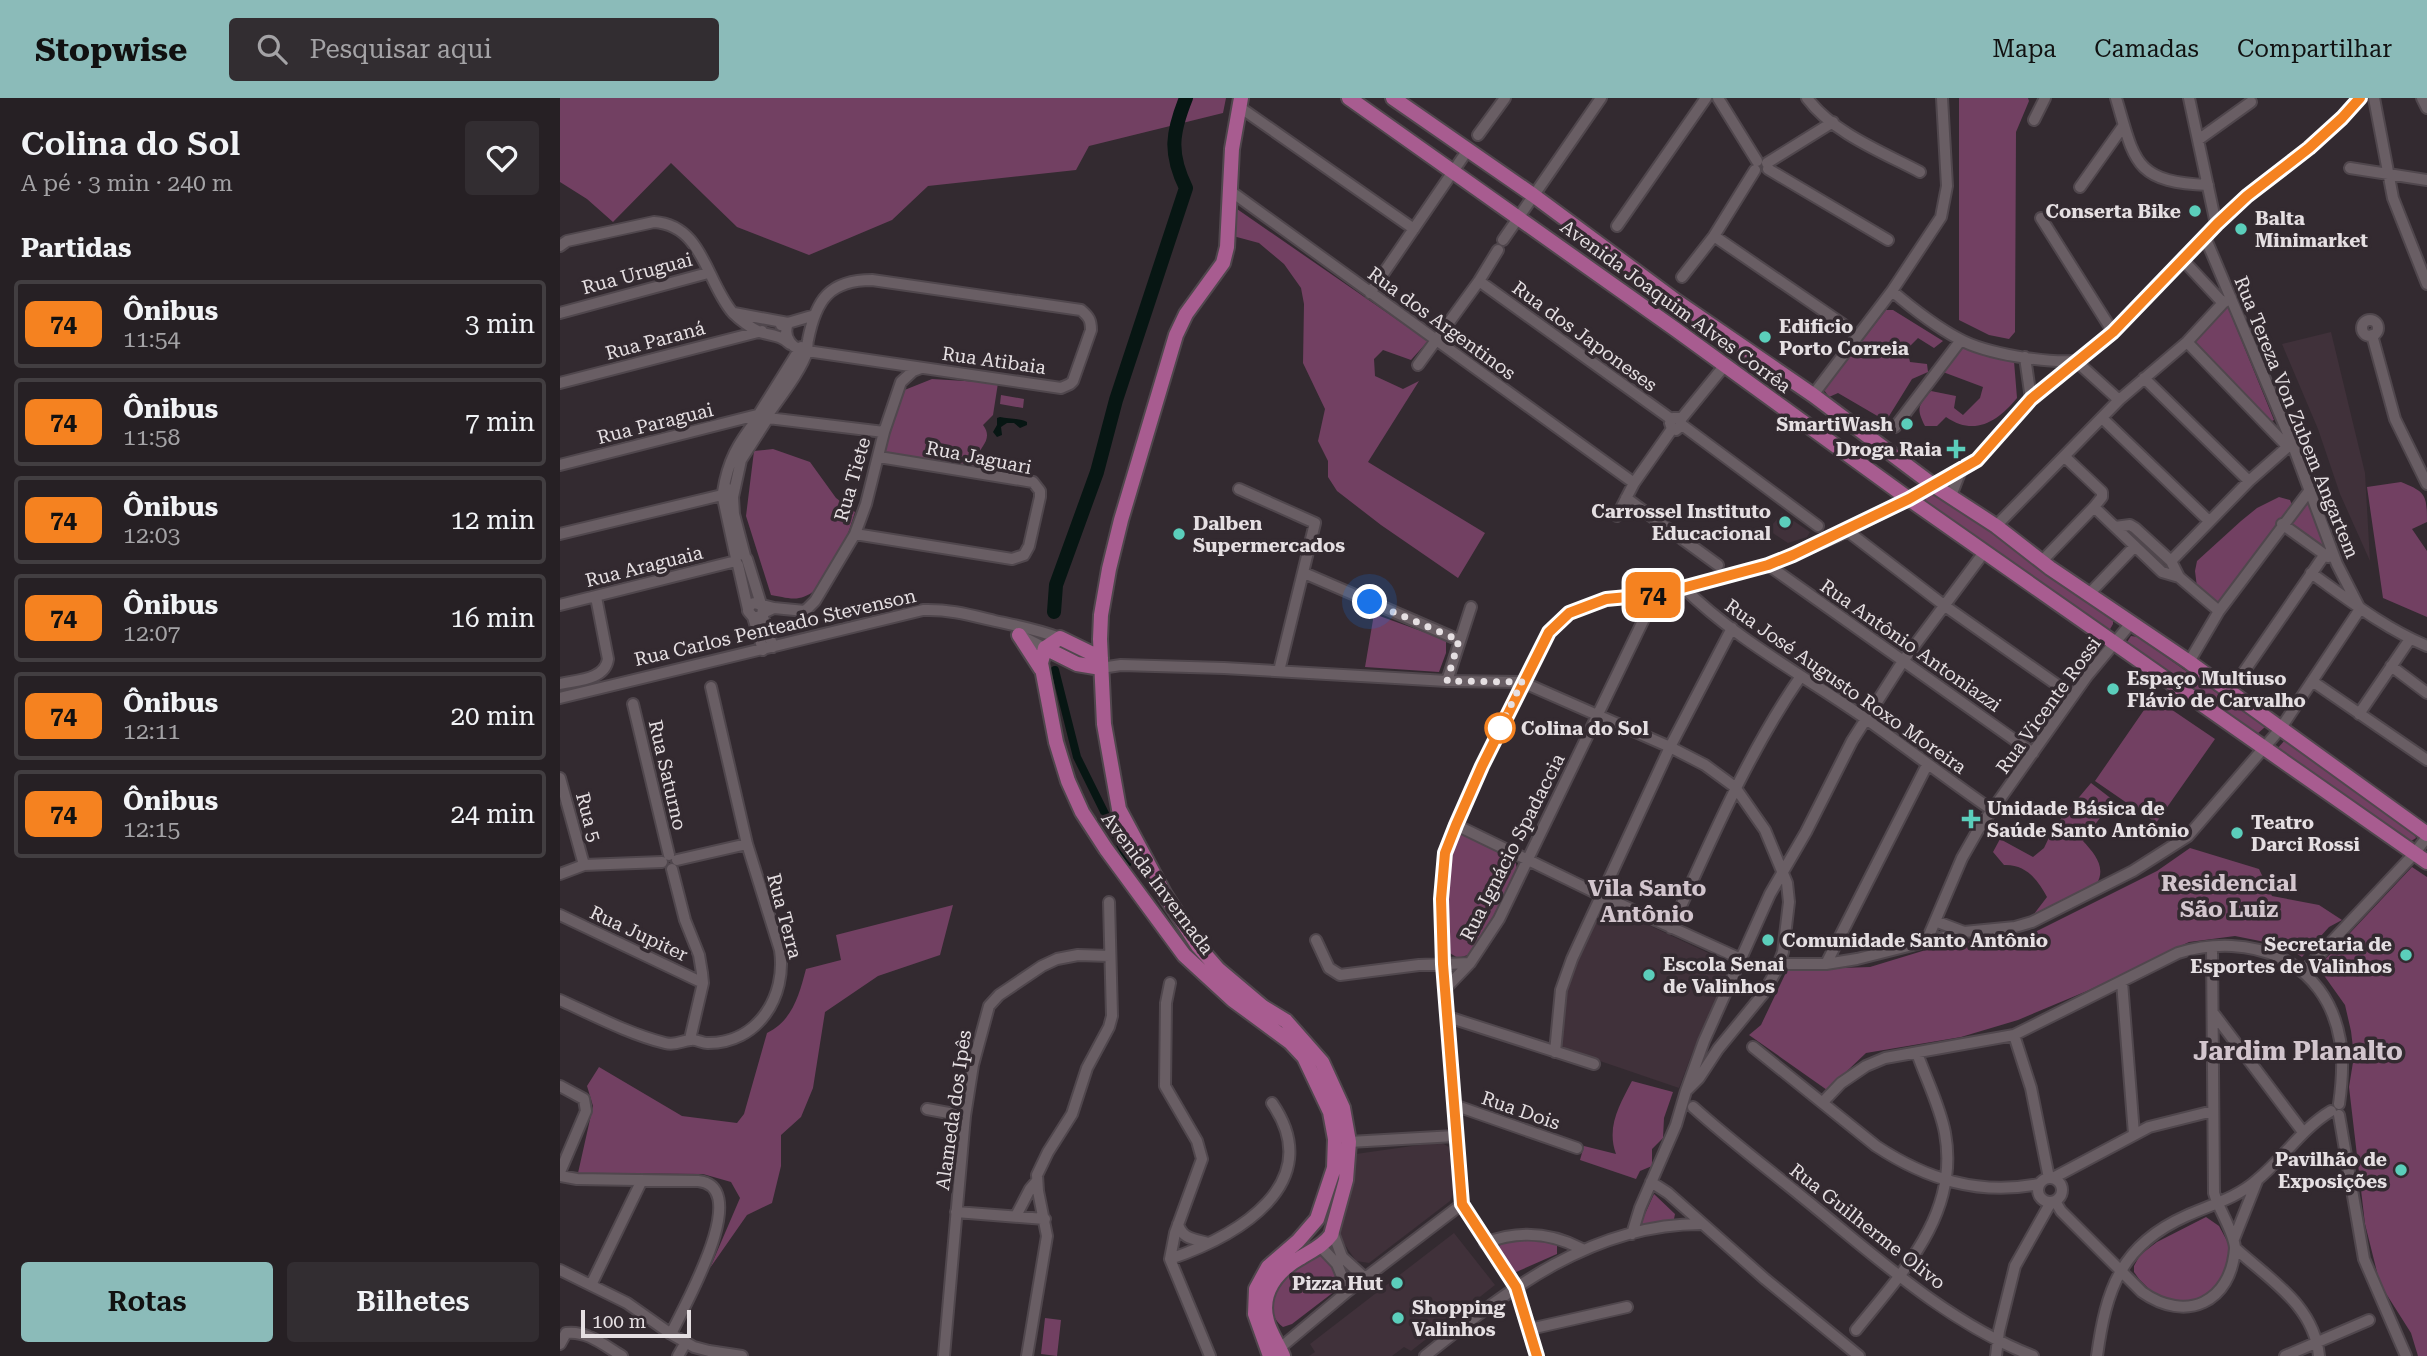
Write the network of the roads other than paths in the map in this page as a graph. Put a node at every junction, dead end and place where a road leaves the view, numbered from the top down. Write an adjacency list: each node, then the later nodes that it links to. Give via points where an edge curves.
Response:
1 (1349, 98): 26 (main road, Avenida Joaquim Alves Corrêa)
2 (1393, 98): 23 (main road, Avenida Joaquim Alves Corrêa)
3 (1505, 98): 21 (street)
4 (1601, 98): 33 (street)
5 (1706, 98): 37 (street)
6 (1717, 98): 24 (street)
7 (1807, 98): 19 (street)
8 (1941, 98): 48 (street, via 1945,205)
9 (2116, 98): 20 (street)
10 (2189, 98): 22 (street)
11 (2360, 98): 36 (street, via 2309,148)
12 (2374, 98): 28 (street)
13 (2422, 98): 17 (street)
14 (2043, 100): 18 (street)
15 (1240, 102): 32 (main road, Avenida Invernada); 38 (street)
16 (2251, 102): 22 (street)
17 (2427, 108)
18 (2034, 120)
19 (1833, 122): 24 (street); 27 (street)
20 (2124, 125): 30 (street, via 2145,169 2164,180); 31 (street)
21 (1478, 135)
22 (2198, 140): 30 (street)
23 (1467, 151): 26 (street); 33 (main road, Avenida Joaquim Alves Corrêa)
24 (1762, 166): 39 (street); 41 (street)
25 (2350, 168): 28 (street)
26 (1454, 172): 34 (main road, Avenida Joaquim Alves Corrêa); 38 (street)
27 (1920, 172)
28 (2388, 175): 29 (street); 47 (street)
29 (2427, 180)
30 (2207, 185): 36 (street)
31 (2080, 187)
32 (1229, 190): 49 (street, Rua dos Argentinos); 142 (main road, Avenida Invernada, via 1223,262 1176,335 1121,520 1105,592)
33 (1533, 195): 34 (street); 51 (main road, Avenida Joaquim Alves Corrêa)
34 (1519, 217): 46 (street); 57 (main road, Avenida Joaquim Alves Corrêa)
35 (2041, 218): 61 (street)
36 (2217, 224): 40 (street)
37 (1618, 226)
38 (1415, 229): 49 (street)
39 (1714, 236): 45 (street); 59 (street)
40 (2205, 237): 43 (street); 50 (street, Rua Tereza Von Zubem Angartem)
41 (1888, 240)
42 (560, 246): 44 (street, via 664,222 690,237)
43 (2183, 260): 50 (street); 61 (street)
44 (708, 273): 53 (street, Rua Uruguai); 55 (street)
45 (1682, 277)
46 (1479, 281): 64 (street); 81 (street, Rua dos Japoneses)
47 (2427, 284)
48 (1892, 291): 65 (street); 76 (street)
49 (1370, 293): 64 (street, Rua dos Argentinos)
50 (2227, 300): 67 (street); 84 (street, Rua Tereza Von Zubem Angartem)
51 (1676, 301): 57 (main road, via 1663,301); 66 (main road, Avenida Joaquim Alves Corrêa)
52 (560, 307): 53 (street, Rua Uruguai)
53 (576, 308): 54 (street, Rua Uruguai)
54 (560, 313)
55 (734, 313): 58 (street); 60 (street); 63 (street, via 737,323)
56 (816, 315): 58 (street, Rua Paraná); 68 (street); 73 (street, Rua Atibaia, via 828,291 838,284 872,280 1081,310 1090,322 1073,381 1061,388)
57 (1659, 317): 72 (main road, Avenida Joaquim Alves Corrêa)
58 (788, 323): 60 (street, Rua Paraná); 68 (street, via 786,332)
59 (1844, 325)
60 (760, 332): 63 (street, Rua Paraná); 68 (street)
61 (2113, 332): 70 (street)
62 (2372, 335): 91 (street, via 2395,419)
63 (732, 338): 75 (street, Rua Paraná)
64 (1435, 341): 71 (street); 90 (street, Rua dos Argentinos)
65 (1961, 341): 69 (street); 82 (street)
66 (1734, 342): 72 (main road); 76 (main road, Avenida Joaquim Alves Corrêa)
67 (2187, 342): 74 (street); 84 (street)
68 (801, 347): 73 (street, Rua Atibaia); 79 (street)
69 (2025, 357): 70 (street); 77 (street)
70 (2077, 361): 77 (street); 78 (street)
71 (1418, 365)
72 (1725, 365): 81 (street); 98 (main road, Avenida Joaquim Alves Corrêa)
73 (923, 367): 83 (street, Rua Tiete, via 901,382)
74 (2144, 378): 78 (street); 89 (street)
75 (560, 383)
76 (1813, 395): 92 (main road, Avenida Joaquim Alves Corrêa)
77 (2031, 399): 88 (street, via 1977,460)
78 (2119, 400): 80 (street)
79 (762, 417): 83 (street); 87 (street, Rua Paraguai); 95 (street)
80 (2102, 418): 86 (street); 101 (street)
81 (1677, 423): 90 (street); 103 (street, Rua dos Japoneses)
82 (1895, 427)
83 (884, 432): 85 (street, Rua Tiete)
84 (2289, 444): 89 (street); 94 (street, Rua Tereza Von Zubem Angartem)
85 (879, 457): 108 (street, Rua Tiete); 108 (street, Rua Jaguari, via 1033,482 1041,497 1029,546 1024,555 1012,558)
86 (2065, 457): 99 (street, via 2102,492); 104 (street)
87 (560, 465)
88 (1961, 470): 92 (street); 96 (street)
89 (2249, 481): 101 (street)
90 (1634, 482): 97 (street)
91 (2427, 484)
92 (1933, 485): 96 (main road, Avenida Joaquim Alves Corrêa); 98 (street)
93 (1240, 489): 118 (street, via 1314,523)
94 (2310, 490): 102 (street); 115 (street, Rua Tereza Von Zubem Angartem)
95 (727, 495): 107 (street); 112 (street)
96 (1951, 496): 104 (main road, Avenida Joaquim Alves Corrêa)
97 (1626, 498): 100 (street); 116 (street)
98 (1909, 499): 106 (street); 110 (main road, Avenida Joaquim Alves Corrêa)
99 (2094, 507): 105 (street); 113 (street)
100 (1617, 516)
101 (2209, 521): 114 (street)
102 (2282, 524): 111 (street); 130 (street)
103 (1818, 526)
104 (1996, 526): 113 (main road, Avenida Joaquim Alves Corrêa)
105 (2115, 527): 109 (street); 114 (street, via 2135,528)
106 (1846, 530): 117 (street); 126 (street)
107 (560, 534)
108 (855, 534): 129 (street, Rua Tiete, via 805,611)
109 (2134, 547): 120 (street, via 2162,572); 123 (street)
110 (1984, 551): 126 (street); 138 (main road, Avenida Joaquim Alves Corrêa)
111 (2325, 554): 115 (street); 119 (street)
112 (740, 560): 124 (street, Rua Araguaia); 129 (street)
113 (2042, 561): 123 (main road, Avenida Joaquim Alves Corrêa)
114 (2171, 561): 120 (street)
115 (2337, 564): 128 (street, Rua Tereza Von Zubem Angartem)
116 (1718, 565)
117 (1768, 565): 121 (street); 143 (street, Rua Antônio Antoniazzi)
118 (1304, 573): 137 (street); 147 (street)
119 (2311, 573): 128 (street); 154 (street)
120 (2179, 577): 130 (street)
121 (1683, 587): 122 (street); 133 (street, Rua José Augusto Roxo Moreira)
122 (1656, 594): 151 (street, via 1606,599 1569,613 1549,632); 160 (street, Rua Ignácio Spadaccia)
123 (2089, 594): 132 (main road, Avenida Joaquim Alves Corrêa)
124 (596, 597): 125 (street, Rua Araguaia); 152 (street, via 606,668 600,674)
125 (560, 605)
126 (1945, 606): 143 (street); 156 (street)
127 (1471, 607): 137 (street)
128 (2360, 609): 136 (street); 150 (street)
129 (760, 610): 141 (street)
130 (2219, 611): 144 (street)
131 (999, 622): 134 (street, Rua Carlos Penteado Stevenson); 135 (street, Rua Carlos Penteado Stevenson); 141 (street, Rua Carlos Penteado Stevenson, via 945,609 923,610)
132 (2132, 622): 138 (street, Rua Vicente Rossi); 144 (main road, Avenida Joaquim Alves Corrêa)
133 (1732, 628): 148 (street, Rua José Augusto Roxo Moreira); 163 (street)
134 (1019, 635): 140 (street, Rua Carlos Penteado Stevenson); 146 (main road)
135 (1059, 638): 140 (main road); 142 (main road, Rua Carlos Penteado Stevenson)
136 (2410, 639): 139 (street); 145 (street)
137 (1459, 640): 149 (street)
138 (2115, 643): 156 (street, Rua Vicente Rossi); 164 (main road, Avenida Joaquim Alves Corrêa)
139 (2427, 646)
140 (1045, 648): 142 (main road, Rua Carlos Penteado Stevenson, via 1077,664); 146 (main road, Avenida Invernada)
141 (768, 649): 157 (street, Rua Carlos Penteado Stevenson)
142 (1107, 661): 147 (street, Rua Carlos Penteado Stevenson); 230 (main road, Avenida Invernada, via 1104,724 1119,809 1198,946 1218,969 1286,1021 1322,1062 1343,1108)
143 (1903, 662): 161 (street); 165 (street, Rua Antônio Antoniazzi)
144 (2189, 662): 154 (main road, Avenida Joaquim Alves Corrêa)
145 (2391, 666): 155 (street); 159 (street)
146 (1042, 671): 247 (main road, Avenida Invernada, via 1068,781 1106,849 1184,955 1233,1000 1290,1042 1319,1086 1330,1112 1335,1155)
147 (1279, 671): 149 (street, Rua Carlos Penteado Stevenson)
148 (1801, 676): 161 (street, Rua José Augusto Roxo Moreira); 169 (street)
149 (1447, 681): 151 (street, Rua Carlos Penteado Stevenson)
150 (2312, 681): 159 (street); 162 (street)
151 (1522, 682): 160 (street); 171 (street)
152 (560, 684)
153 (711, 687): 173 (street, Rua Terra)
154 (2230, 692): 162 (main road, Avenida Joaquim Alves Corrêa)
155 (2427, 693)
156 (2073, 696): 165 (street, Rua Vicente Rossi)
157 (560, 698)
158 (633, 704): 176 (street, Rua Saturno)
159 (2359, 714): 166 (street)
160 (1600, 715): 163 (street); 175 (street, Rua Ignácio Spadaccia)
161 (1866, 719): 167 (street, Rua José Augusto Roxo Moreira); 179 (street)
162 (2281, 728): 164 (street); 172 (main road, Avenida Joaquim Alves Corrêa)
163 (1670, 747): 169 (street); 181 (street)
164 (2266, 748): 174 (main road, Avenida Joaquim Alves Corrêa); 187 (street, via 2188,836 2155,859 2025,924)
165 (2033, 753): 170 (street, Rua Vicente Rossi)
166 (2427, 760)
167 (1927, 765): 170 (street, Rua José Augusto Roxo Moreira); 198 (street)
168 (560, 778): 177 (street, Rua 5)
169 (1735, 788): 179 (street, via 1765,830); 186 (street)
170 (1992, 810): 185 (street, Rua Vicente Rossi, via 1962,858)
171 (1456, 825): 175 (street); 196 (street, via 1442,876)
172 (2427, 835): 174 (street)
173 (747, 844): 176 (street); 208 (street, Rua Terra, via 780,950 780,985 767,1013 750,1028 722,1041)
174 (2421, 858): 199 (street)
175 (1529, 859): 181 (street); 195 (street, Rua Ignácio Spadaccia, via 1499,919)
176 (670, 862): 177 (street); 200 (street, Rua Saturno)
177 (584, 865): 178 (street)
178 (560, 874)
179 (1783, 874): 180 (street); 183 (street)
180 (1770, 894): 183 (street, via 1781,893); 193 (street)
181 (1600, 895): 186 (street); 213 (street, via 1561,990)
182 (1109, 902): 192 (street)
183 (1789, 902): 191 (street)
184 (560, 915): 200 (street, Rua Jupiter)
185 (1935, 920): 187 (street); 189 (street, Rua Vicente Rossi)
186 (1671, 928): 193 (street)
187 (1964, 932): 189 (street)
188 (1316, 940): 196 (street, Rua Ignácio Spadaccia, via 1329,968 1340,975)
189 (1927, 940): 198 (street, via 1886,954)
190 (2212, 947): 199 (street, via 2260,949); 202 (street, via 2178,953); 205 (street)
191 (1783, 952): 194 (street); 197 (street)
192 (1110, 956): 226 (street, Alameda dos Ipês, via 1078,955 1042,965 989,1006); 238 (street, via 1109,1027 1087,1068 1072,1114 1039,1168)
193 (1741, 959): 209 (street)
194 (1807, 962): 197 (street); 198 (street)
195 (1470, 963): 196 (street, Rua Ignácio Spadaccia); 203 (street, Rua Ignácio Spadaccia)
196 (1443, 964): 203 (street)
197 (1778, 964): 211 (street, via 1763,994)
198 (1826, 964)
199 (2304, 971): 224 (street, via 2328,1004 2340,1039 2342,1084)
200 (703, 982): 208 (street, Rua Saturno)
201 (1170, 982): 248 (street, via 1165,1086 1197,1141 1202,1159)
202 (2122, 982): 207 (street); 228 (street)
203 (1446, 988): 206 (street)
204 (560, 1000): 208 (street, Rua Terra, via 667,1044)
205 (2213, 1014): 212 (street); 215 (street)
206 (1448, 1017): 213 (street); 221 (street)
207 (2014, 1035): 214 (street); 235 (street, via 2031,1088)
208 (690, 1039)
209 (1704, 1041): 211 (street); 218 (street)
210 (1753, 1046): 219 (street)
211 (1718, 1049): 218 (street)
212 (2241, 1050): 215 (street, via 2221,1052); 227 (street)
213 (1555, 1052): 216 (street)
214 (1917, 1053): 219 (street, via 1866,1066); 236 (street, via 1945,1131)
215 (2213, 1058): 225 (street)
216 (1594, 1064)
217 (560, 1086): 233 (street, via 584,1099 586,1111)
218 (1686, 1091): 239 (street)
219 (1823, 1102): 236 (street, via 1897,1160)
220 (1272, 1103): 252 (street, via 1282,1116 1288,1141 1284,1179 1256,1214)
221 (1454, 1105): 229 (street); 231 (street, Rua Dois)
222 (1693, 1107): 260 (street, Rua Guilherme Olivo)
223 (927, 1110): 226 (street)
224 (2336, 1110): 227 (street); 289 (street, via 2364,1259)
225 (2213, 1111): 228 (street); 243 (street)
226 (965, 1116): 244 (street, Alameda dos Ipês)
227 (2303, 1132): 237 (street)
228 (2134, 1134): 232 (street)
229 (1455, 1136): 230 (street); 242 (street)
230 (1349, 1142): 250 (main road, Avenida Invernada, via 1346,1180)
231 (1577, 1148)
232 (2084, 1163): 235 (street); 240 (street)
233 (560, 1174): 234 (street)
234 (642, 1180): 262 (street); 269 (street, via 711,1183 721,1205 712,1245)
235 (2047, 1180): 236 (street, via 1996,1187); 240 (street, via 2059,1182); 241 (street, via 2038,1191)
236 (1945, 1181): 260 (street, via 1931,1228)
237 (2257, 1181): 243 (street); 254 (street)
238 (1036, 1182): 245 (street); 246 (street)
239 (1651, 1182): 249 (street); 251 (street)
240 (2062, 1189): 241 (street, via 2060,1196)
241 (2049, 1200): 259 (street); 270 (street, via 2015,1266)
242 (1462, 1204): 253 (street); 261 (street)
243 (2217, 1204): 254 (street); 259 (street, via 2161,1230 2136,1248)
244 (956, 1212): 245 (street); 279 (street, Alameda dos Ipês)
245 (1016, 1216): 246 (street)
246 (1045, 1219): 280 (street, via 1045,1254)
247 (1317, 1219): 255 (main road, via 1311,1239); 274 (main road, Avenida Invernada, via 1268,1267 1256,1289 1257,1326)
248 (1178, 1224): 252 (street, via 1184,1236); 257 (street)
249 (1703, 1224): 251 (street); 283 (street)
250 (1332, 1230): 255 (main road, Avenida Invernada); 261 (street, via 1342,1256)
251 (1632, 1234): 256 (street)
252 (1208, 1242): 257 (street)
253 (1485, 1243): 256 (street, via 1534,1233); 263 (street)
254 (2234, 1243): 259 (street, via 2228,1276 2215,1294 2197,1305 2177,1308 2155,1302); 271 (street, via 2297,1302)
255 (1320, 1246): 264 (street, via 1337,1264); 274 (main road, Avenida Invernada, via 1283,1269 1267,1294 1266,1320)
256 (1582, 1249): 263 (street)
257 (1170, 1259): 281 (street)
258 (560, 1270): 262 (street)
259 (2119, 1271): 286 (street)
260 (1899, 1276): 268 (street); 270 (street, Rua Guilherme Olivo)
261 (1365, 1278): 264 (street)
262 (591, 1285): 269 (street)
263 (1516, 1287): 267 (street); 275 (street)
264 (1348, 1291): 274 (street)
265 (1627, 1307): 267 (street)
266 (2369, 1320): 271 (street)
267 (1530, 1329): 282 (street)
268 (1856, 1330)
269 (671, 1334): 273 (street)
270 (1997, 1341): 284 (street); 285 (street, Rua Guilherme Olivo)
271 (2318, 1341): 287 (street); 288 (street)
272 (560, 1344): 276 (street, via 566,1333 576,1332)
273 (690, 1348): 277 (street); 278 (street)
274 (1278, 1354)
275 (1430, 1354)
276 (622, 1356)
277 (678, 1356)
278 (742, 1356)
279 (944, 1356)
280 (1027, 1356)
281 (1210, 1356)
282 (1537, 1356)
283 (1858, 1356)
284 (1996, 1356)
285 (2033, 1356)
286 (2097, 1356)
287 (2285, 1356)
288 (2319, 1356)
289 (2406, 1356)

